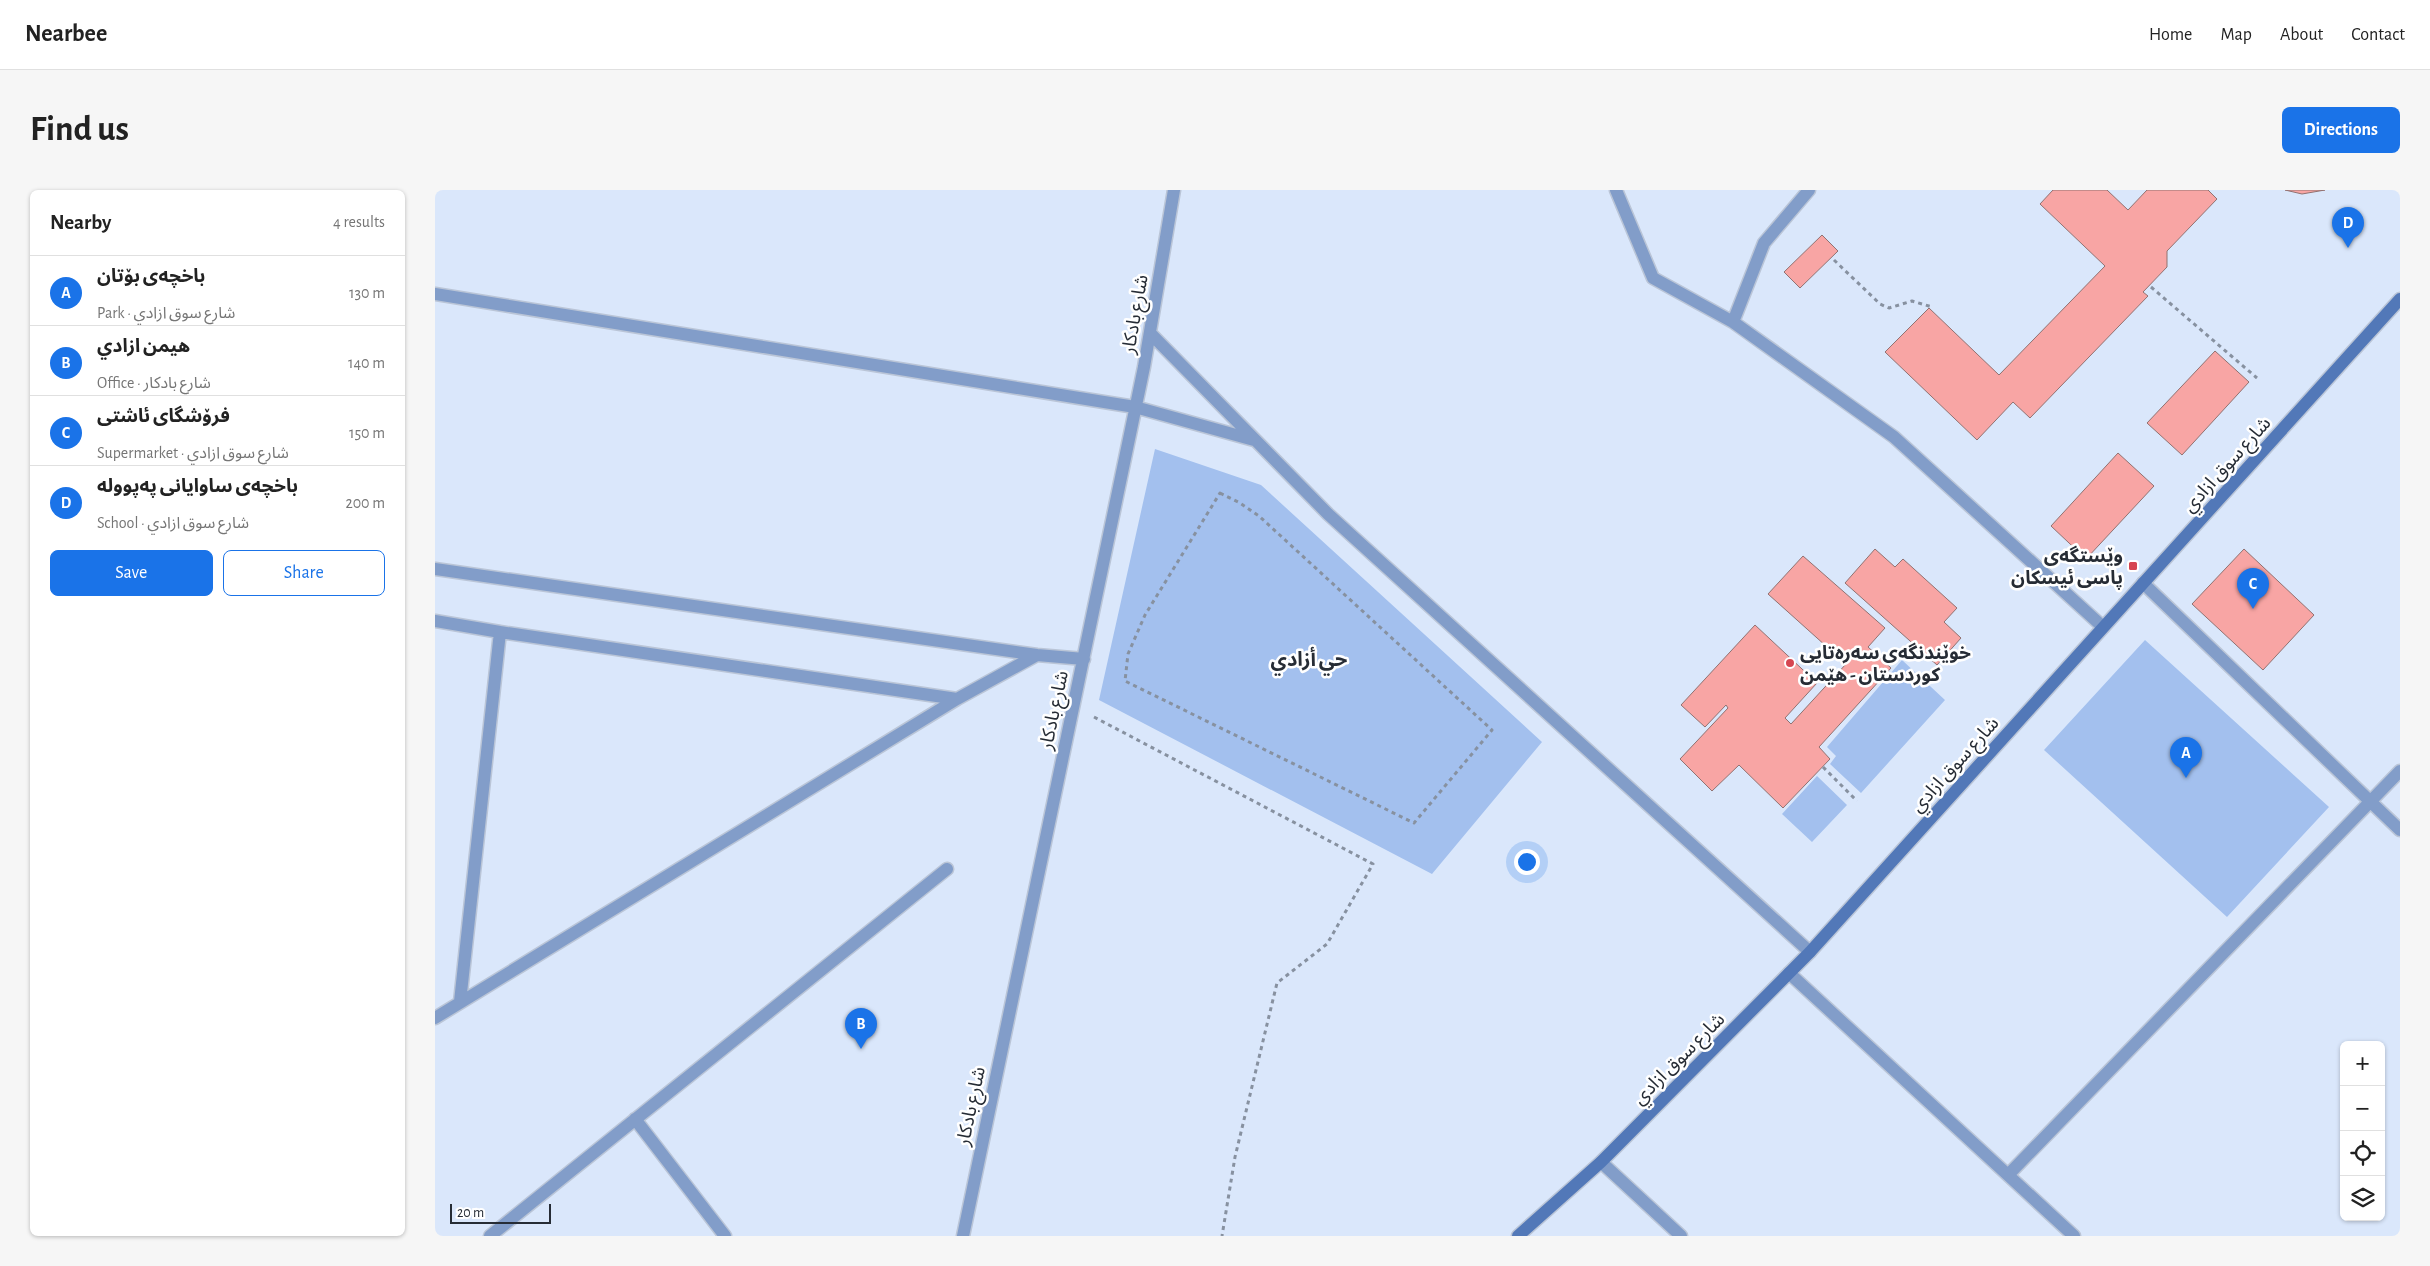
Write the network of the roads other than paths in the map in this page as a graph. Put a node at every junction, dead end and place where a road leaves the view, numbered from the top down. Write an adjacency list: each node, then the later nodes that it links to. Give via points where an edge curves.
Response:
1 (1173, 190): 7 (street, شارع بادكار)
2 (1616, 190): 6 (street, via 1653,278)
3 (1809, 190): 6 (street, via 1764,243)
4 (435, 294): 8 (street)
5 (2400, 299): 11 (street, شارع سوق ازادي)
6 (1733, 322): 13 (street, via 1894,437)
7 (1150, 333): 8 (street, شارع بادكار); 9 (street)
8 (1135, 407): 9 (street); 16 (street, شارع بادكار)
9 (1256, 441): 22 (street, via 1343,527)
10 (435, 569): 15 (street)
11 (2143, 583): 13 (street, شارع سوق ازادي); 19 (street)
12 (435, 621): 14 (street)
13 (2103, 627): 22 (street, شارع سوق ازادي)
14 (500, 632): 17 (street); 24 (street)
15 (1037, 655): 16 (street); 17 (street)
16 (1084, 659): 31 (street, شارع بادكار)
17 (957, 699): 24 (street)
18 (2400, 771): 19 (street)
19 (2370, 802): 20 (street); 28 (street)
20 (2400, 830)
21 (947, 869): 26 (street)
22 (1810, 952): 23 (street, شارع سوق ازادي)
23 (1789, 973): 27 (street, شارع سوق ازادي); 28 (street)
24 (460, 1002): 25 (street)
25 (435, 1018)
26 (635, 1118): 29 (street); 30 (street)
27 (1601, 1162): 32 (street, شارع سوق ازادي); 33 (street)
28 (2009, 1174): 34 (street)
29 (490, 1236)
30 (725, 1236)
31 (963, 1236)
32 (1518, 1236)
33 (1681, 1236)
34 (2074, 1236)

